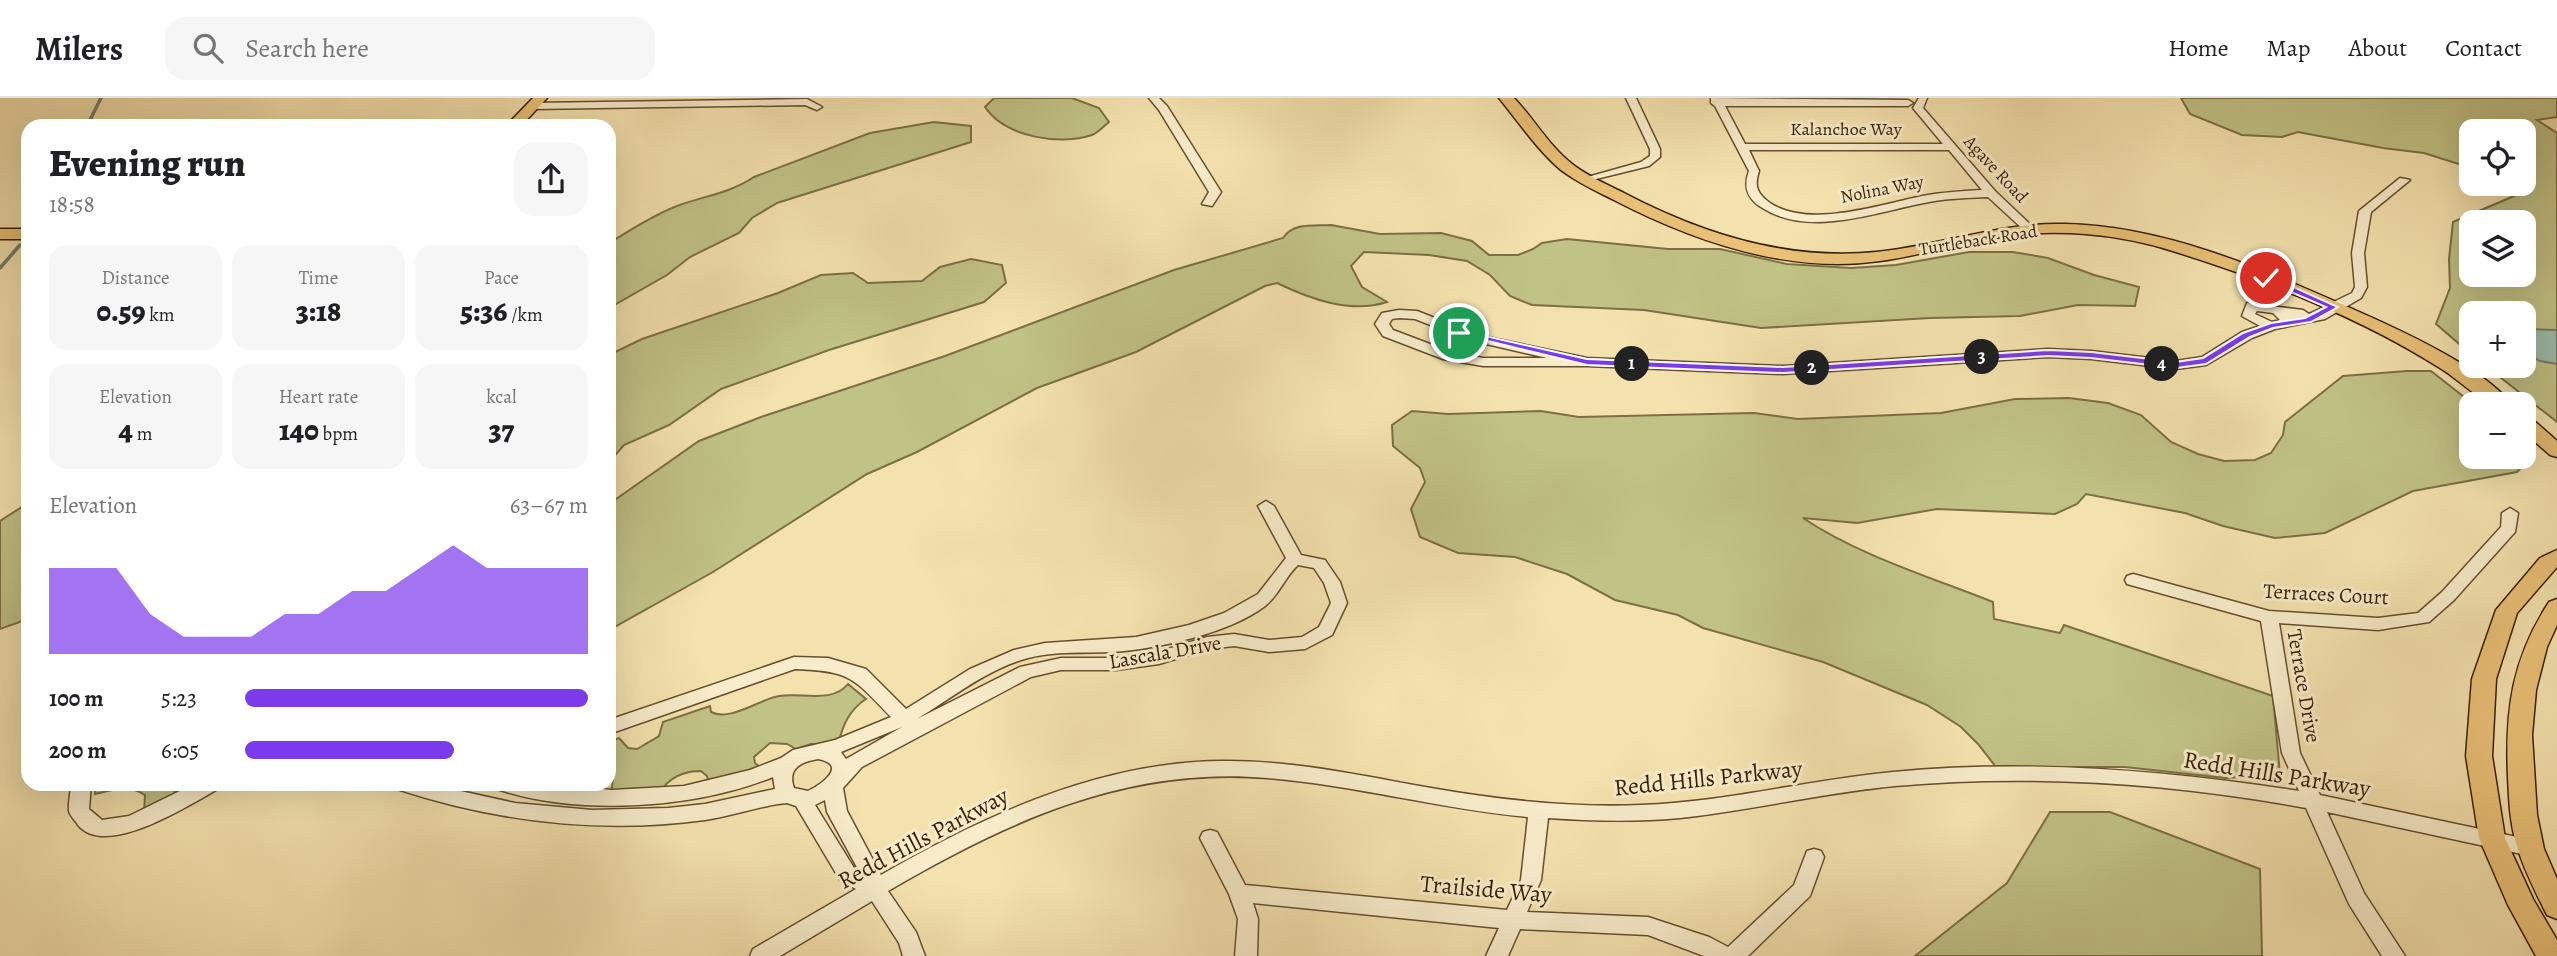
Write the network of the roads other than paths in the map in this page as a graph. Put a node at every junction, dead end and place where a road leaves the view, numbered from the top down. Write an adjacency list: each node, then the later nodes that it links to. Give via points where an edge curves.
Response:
1 (1154, 98): 16 (street, via 1215,192)
2 (1506, 98): 13 (main road, Turtleback Road, via 1565,166)
3 (1631, 98): 13 (street, via 1655,157)
4 (1888, 98): 8 (street)
5 (1923, 99): 8 (street); 12 (street, Agave Road, via 1918,108)
6 (1716, 100): 8 (street); 11 (street)
7 (536, 102): 9 (street, via 807,102); 10 (main road)
8 (1908, 103)
9 (817, 107)
10 (520, 119)
11 (1741, 147): 12 (street, Kalanchoe Way); 15 (street, Nolina Way, via 1754,171 1749,183 1752,194 1781,214 1801,218)
12 (1951, 147): 15 (street, Agave Road)
13 (1588, 180): 17 (main road, Turtleback Road, via 1640,209 1793,257 1878,257)
14 (2404, 180): 20 (street, via 2365,211 2358,253 2361,287 2357,295)
15 (1991, 193): 17 (street, Agave Road)
16 (1208, 204)
17 (2029, 229): 20 (main road, Turtleback Road, via 2121,234 2163,242 2214,257)
18 (0, 234): 19 (main road)
19 (21, 234)
20 (2333, 307): 21 (street, via 2308,314); 23 (street, via 2320,316); 27 (main road, Turtleback Road, via 2435,354)
21 (2277, 310): 22 (street, via 2252,306); 23 (street)
22 (2248, 316): 24 (street); 25 (street)
23 (2289, 322): 24 (street)
24 (2271, 326): 25 (street)
25 (2247, 335): 26 (street, via 2206,361 2176,365 2048,353 1783,370)
26 (1587, 362): 26 (street, via 1459,333 1422,314 1395,314 1382,324 1388,333 1448,356 1483,362)
27 (2486, 392)
28 (2536, 433): 29 (main road)
29 (2557, 451)
30 (1266, 506): 33 (street)
31 (2510, 513): 36 (street, Terraces Court, via 2509,528 2423,618 2378,624)
32 (2557, 557): 52 (main road, via 2507,610 2484,679 2479,756)
33 (1295, 559): 37 (street, Lascala Drive, via 1284,566 1276,585 1258,603 1231,617 1124,645 1022,654 991,666); 37 (street, Lascala Drive, via 1319,564 1339,603 1326,631 1305,643 1269,646 1234,639 1116,664 1061,664 1026,672)
34 (2133, 580): 36 (street, Terraces Court)
35 (2557, 607): 53 (main road, via 2542,626 2522,692 2517,745)
36 (2269, 617): 48 (street, Terrace Drive, via 2291,753)
37 (911, 724): 38 (street, via 860,674 828,664 794,663); 39 (street, Lascala Drive); 41 (street, Lascala Drive, via 855,762)
38 (616, 725)
39 (819, 752): 40 (street); 41 (street, via 835,758 841,771)
40 (790, 762): 46 (street, via 710,790 647,798); 47 (street, via 780,784)
41 (836, 782): 47 (street, via 818,795); 55 (street, via 837,812 867,864)
42 (80, 791): 43 (street, via 79,811 91,825 105,828 134,823)
43 (197, 791)
44 (435, 791): 50 (street)
45 (538, 791): 50 (street)
46 (572, 791)
47 (795, 797): 50 (street, via 765,797 708,812 642,818 583,819); 55 (street, via 847,874)
48 (2311, 801): 49 (street, Redd Hills Parkway, via 2103,776 1995,774 1894,779 1721,806 1611,813); 52 (street, Redd Hills Parkway); 65 (street, Terrace Drive, via 2356,898)
49 (1539, 810): 55 (street, Redd Hills Parkway, via 1242,767 1193,768 1086,788 1024,811 963,838); 58 (street, via 1531,880)
50 (524, 811)
51 (1210, 838): 56 (street)
52 (2492, 838): 53 (street, Redd Hills Parkway); 66 (main road)
53 (2531, 848): 57 (main road)
54 (1814, 857): 64 (street, via 1803,890)
55 (876, 890): 59 (street, Redd Hills Parkway); 60 (street)
56 (1239, 893): 58 (street, Trailside Way); 61 (street, via 1248,919)
57 (2557, 907)
58 (1514, 920): 62 (street); 63 (street, Trailside Way, via 1648,926)
59 (761, 956)
60 (914, 956)
61 (1246, 956)
62 (1497, 956)
63 (1724, 956)
64 (1733, 956)
65 (2394, 956)
66 (2551, 956)

